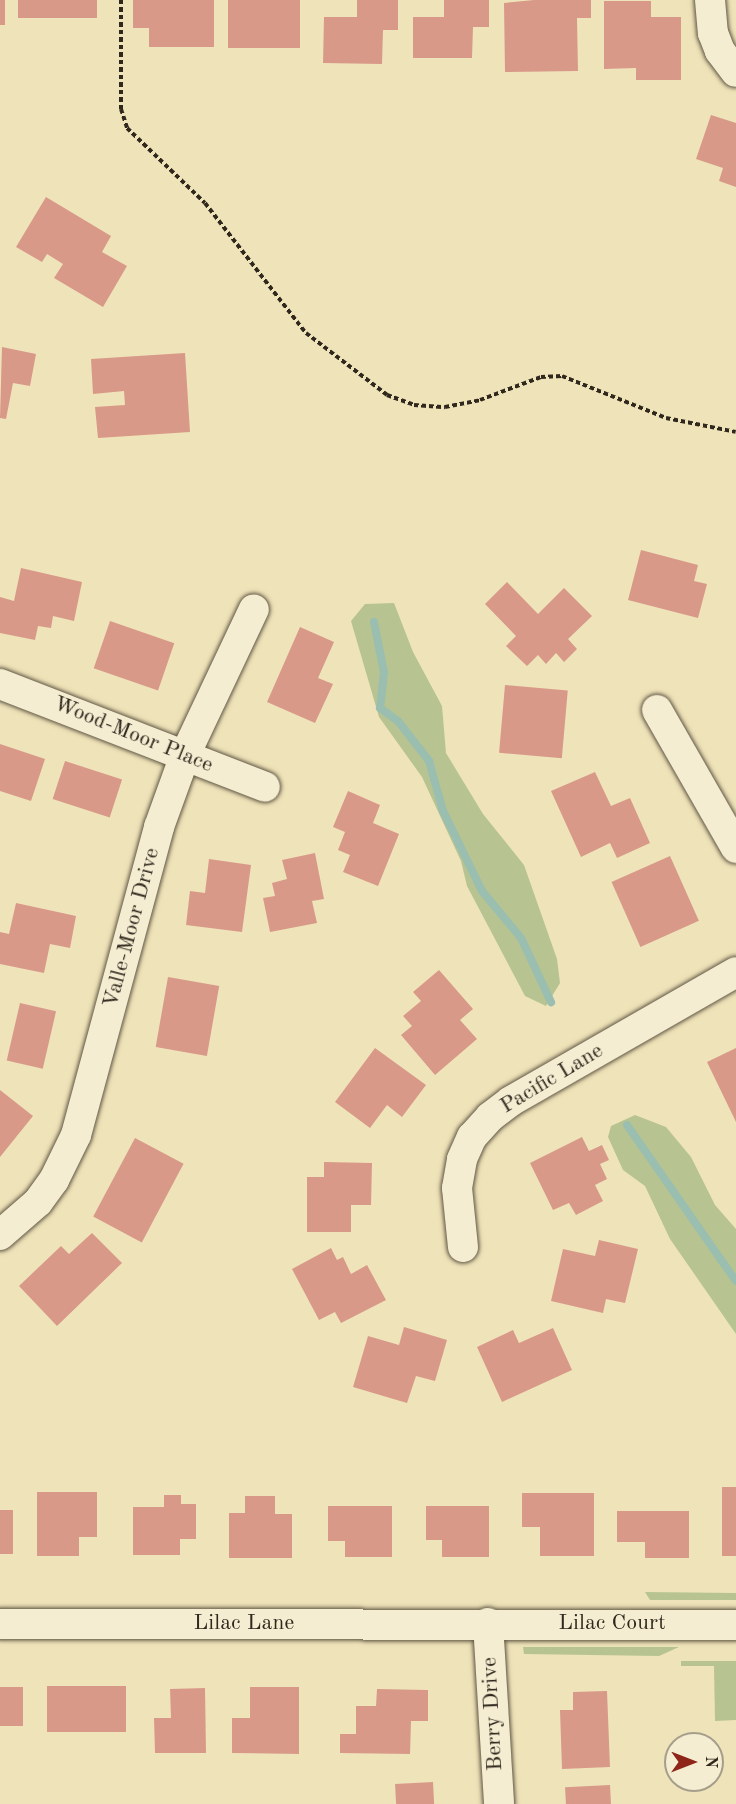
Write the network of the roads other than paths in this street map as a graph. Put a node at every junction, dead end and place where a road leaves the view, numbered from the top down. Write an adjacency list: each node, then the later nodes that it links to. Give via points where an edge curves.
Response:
1 (711, 0): 2 (street, via 713,33 720,51)
2 (736, 72)
3 (254, 609): 6 (street, Valle-Moor Drive)
4 (0, 684): 6 (street, Wood-Moor Place)
5 (657, 710): 8 (street)
6 (185, 755): 7 (street, Wood-Moor Place); 10 (street, Valle-Moor Drive, via 148,863 76,1135 54,1180 38,1202)
7 (265, 787)
8 (736, 848)
9 (736, 972): 11 (street, Pacific Lane, via 510,1101 490,1117 472,1137 462,1159 457,1188)
10 (0, 1235)
11 (463, 1247)
12 (488, 1623): 13 (street, Lilac Lane); 14 (street, Lilac Court); 15 (street, Berry Drive)
13 (0, 1624)
14 (736, 1625)
15 (498, 1804)

